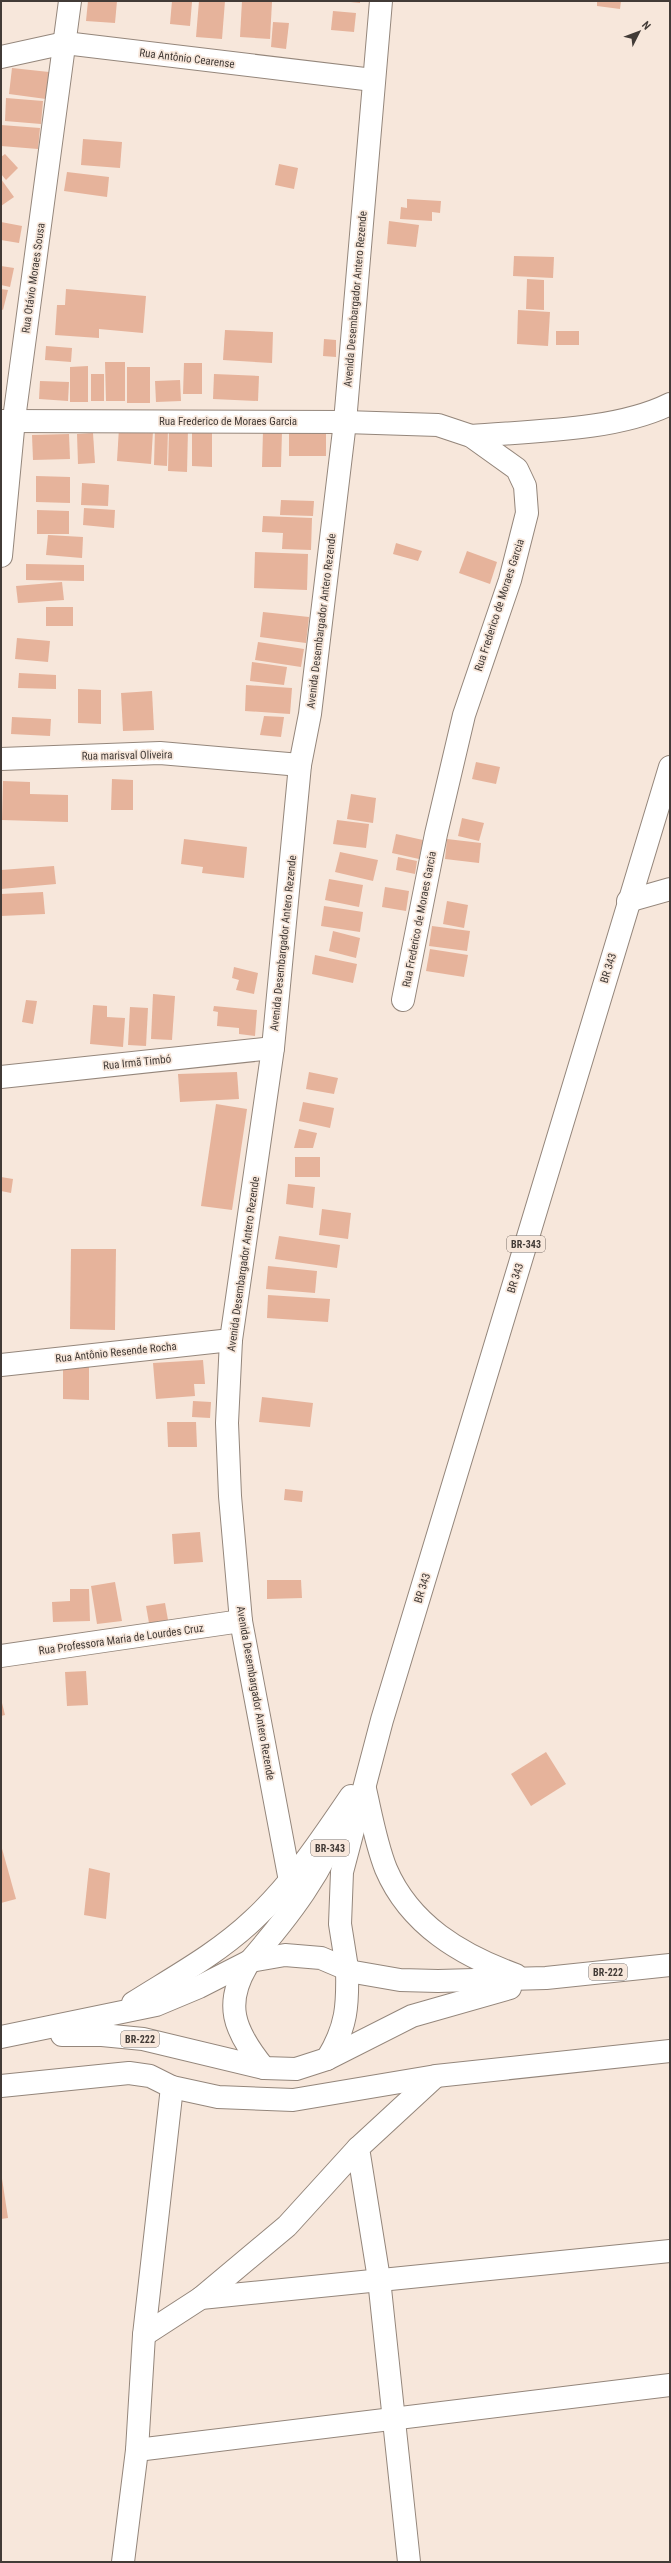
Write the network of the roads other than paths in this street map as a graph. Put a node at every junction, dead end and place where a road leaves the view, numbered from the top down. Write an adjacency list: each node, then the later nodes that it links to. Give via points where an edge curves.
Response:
1 (70, 1): 3 (main road, Rua Otávio Moraes Sousa)
2 (382, 1): 5 (main road, Avenida Desembargador Antero Rezende)
3 (65, 43): 4 (main road, Rua Antônio Cearense); 5 (main road, Rua Antônio Cearense); 7 (main road, Rua Otávio Moraes Sousa)
4 (1, 57)
5 (373, 80): 8 (main road, Avenida Desembargador Antero Rezende)
6 (670, 404): 9 (main road, via 652,414 629,419)
7 (7, 420): 8 (main road, Rua Frederico de Moraes Garcia); 10 (main road, Rua Otávio Moraes Sousa)
8 (345, 422): 9 (main road, Rua Frederico de Moraes Garcia, via 438,425); 12 (main road, Avenida Desembargador Antero Rezende, via 310,714)
9 (471, 436): 16 (main road, Rua Frederico de Moraes Garcia, via 517,469 525,486 527,513 510,580 464,715 436,834)
10 (1, 556)
11 (1, 759): 12 (main road, Rua marisval Oliveira, via 160,753)
12 (300, 764): 17 (main road, Avenida Desembargador Antero Rezende)
13 (670, 767): 15 (main road, BR 343 / BR-343)
14 (670, 889): 15 (main road)
15 (628, 901): 23 (main road, BR 343 / BR-343)
16 (403, 1000)
17 (273, 1048): 18 (main road, Rua Irmã Timbó); 19 (main road, Avenida Desembargador Antero Rezende)
18 (1, 1077)
19 (231, 1340): 20 (main road, Rua Antônio Resende Rocha); 21 (main road, Avenida Desembargador Antero Rezende, via 227,1423 229,1489)
20 (1, 1364)
21 (241, 1621): 22 (main road, Rua Professora Maria de Lourdes Cruz); 24 (main road, Avenida Desembargador Antero Rezende)
22 (1, 1656)
23 (358, 1793): 24 (main road); 25 (main road, BR-343, via 303,1897); 27 (main road, BR-343, via 340,1894 340,1924); 28 (main road, via 386,1869 406,1906 435,1934 464,1953)
24 (290, 1881): 29 (main road, via 253,1920 215,1950)
25 (250, 1960): 27 (main road, BR-222, via 304,1955); 29 (main road, BR-222, via 178,1997); 33 (main road, BR-343, via 239,1976 234,1991 235,2020 242,2038)
26 (670, 1965): 28 (main road, BR-222)
27 (347, 1968): 28 (main road, BR-222, via 354,1972 400,1980); 32 (main road, BR-343, via 348,2005 344,2025)
28 (536, 1979): 32 (main road, BR-222, via 412,2016)
29 (115, 2015): 30 (main road, BR-222)
30 (6, 2036): 33 (main road, BR-222, via 102,2035 143,2039)
31 (670, 2051): 34 (main road)
32 (327, 2059): 33 (main road, BR-222, via 284,2071)
33 (264, 2068)
34 (436, 2076): 36 (main road, via 293,2100 218,2097); 37 (main road)
35 (1, 2086): 36 (main road, via 129,2073 150,2076)
36 (172, 2087): 41 (main road)
37 (358, 2148): 39 (main road); 40 (main road, via 287,2226)
38 (670, 2252): 39 (main road)
39 (379, 2279): 40 (main road); 43 (main road)
40 (201, 2298): 41 (main road)
41 (144, 2335): 44 (main road)
42 (670, 2385): 43 (main road)
43 (392, 2419): 44 (main road); 46 (main road)
44 (137, 2450): 45 (main road)
45 (123, 2562)
46 (409, 2562)

